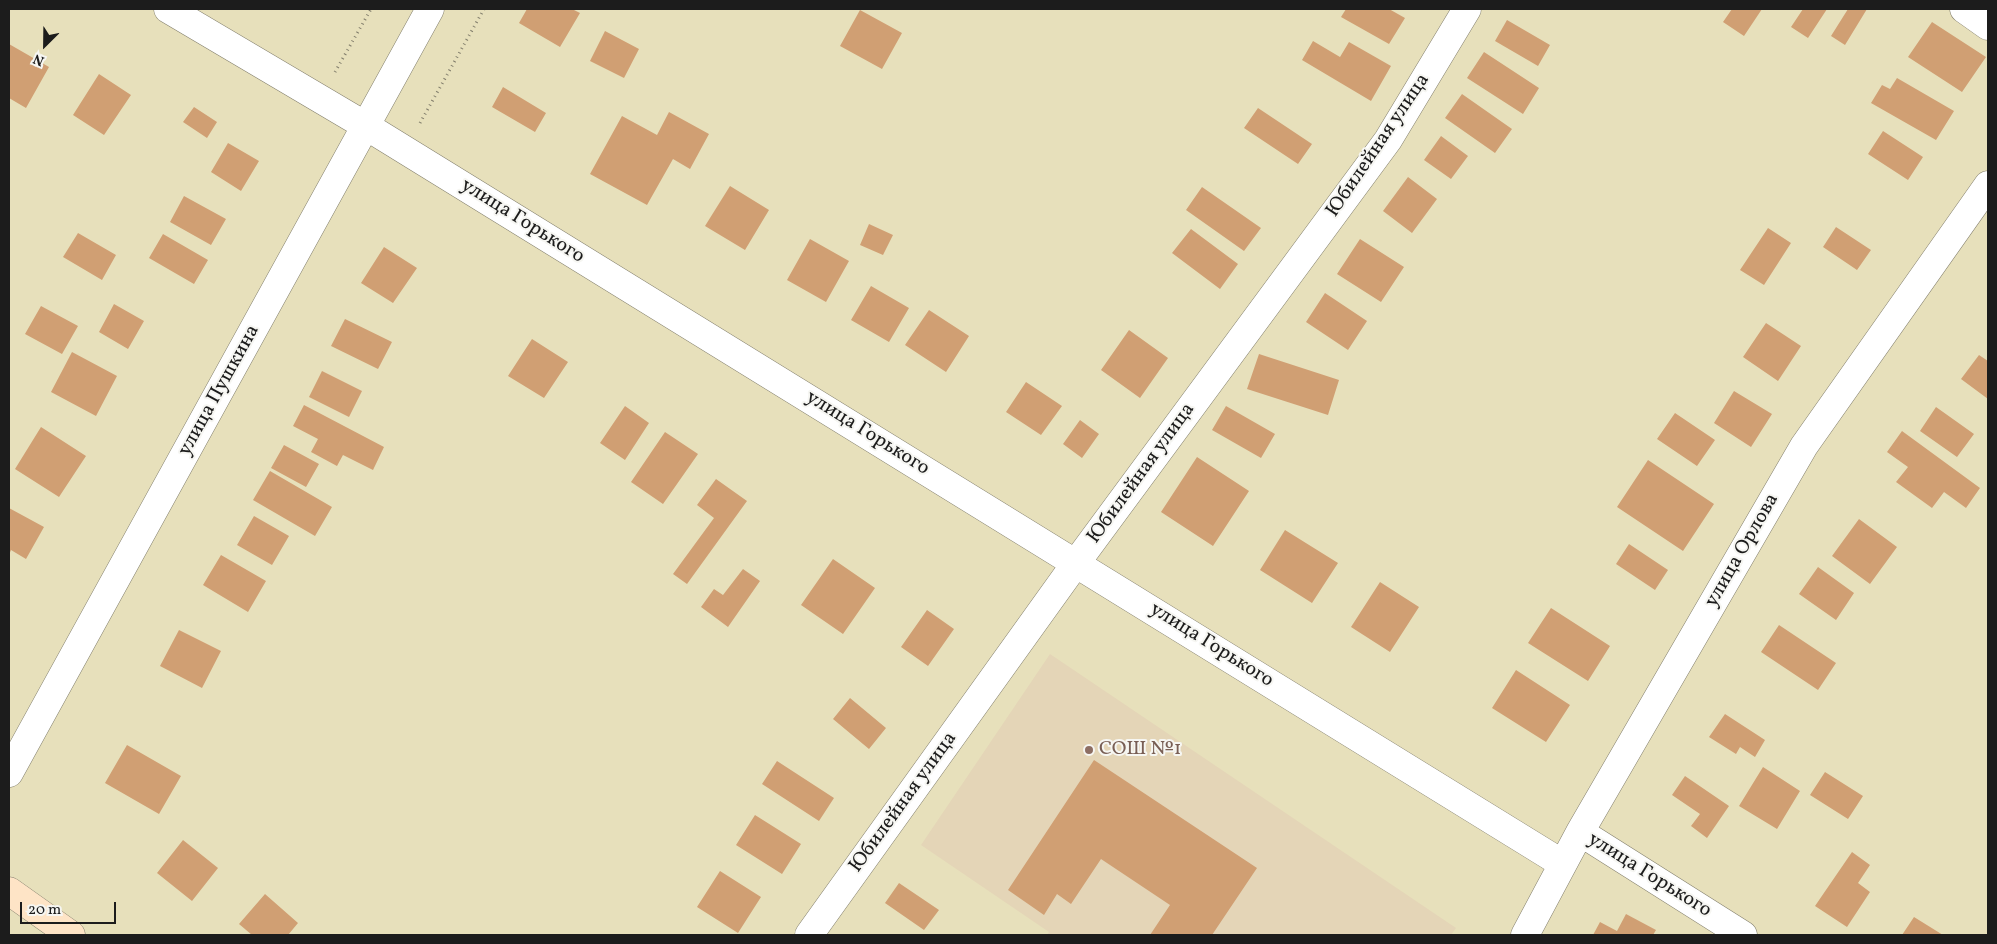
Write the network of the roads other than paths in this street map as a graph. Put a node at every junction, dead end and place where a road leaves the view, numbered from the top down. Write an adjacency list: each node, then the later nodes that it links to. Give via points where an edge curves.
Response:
1 (168, 9): 6 (street, улица Горького)
2 (430, 9): 6 (street, улица Пушкина)
3 (1467, 9): 8 (street, Юбилейная улица, via 1388,140)
4 (1964, 9): 5 (street)
5 (1988, 26)
6 (366, 126): 8 (street, улица Горького); 9 (street, улица Пушкина)
7 (1988, 185): 10 (street, улица Орлова, via 1804,446)
8 (1076, 563): 11 (street, улица Горького); 14 (street, Юбилейная улица)
9 (9, 773)
10 (1580, 832): 11 (street, улица Орлова); 16 (street, улица Горького)
11 (1563, 864): 15 (street, улица Орлова)
12 (9, 891): 13 (street)
13 (70, 935)
14 (809, 935)
15 (1525, 935)
16 (1743, 935)

